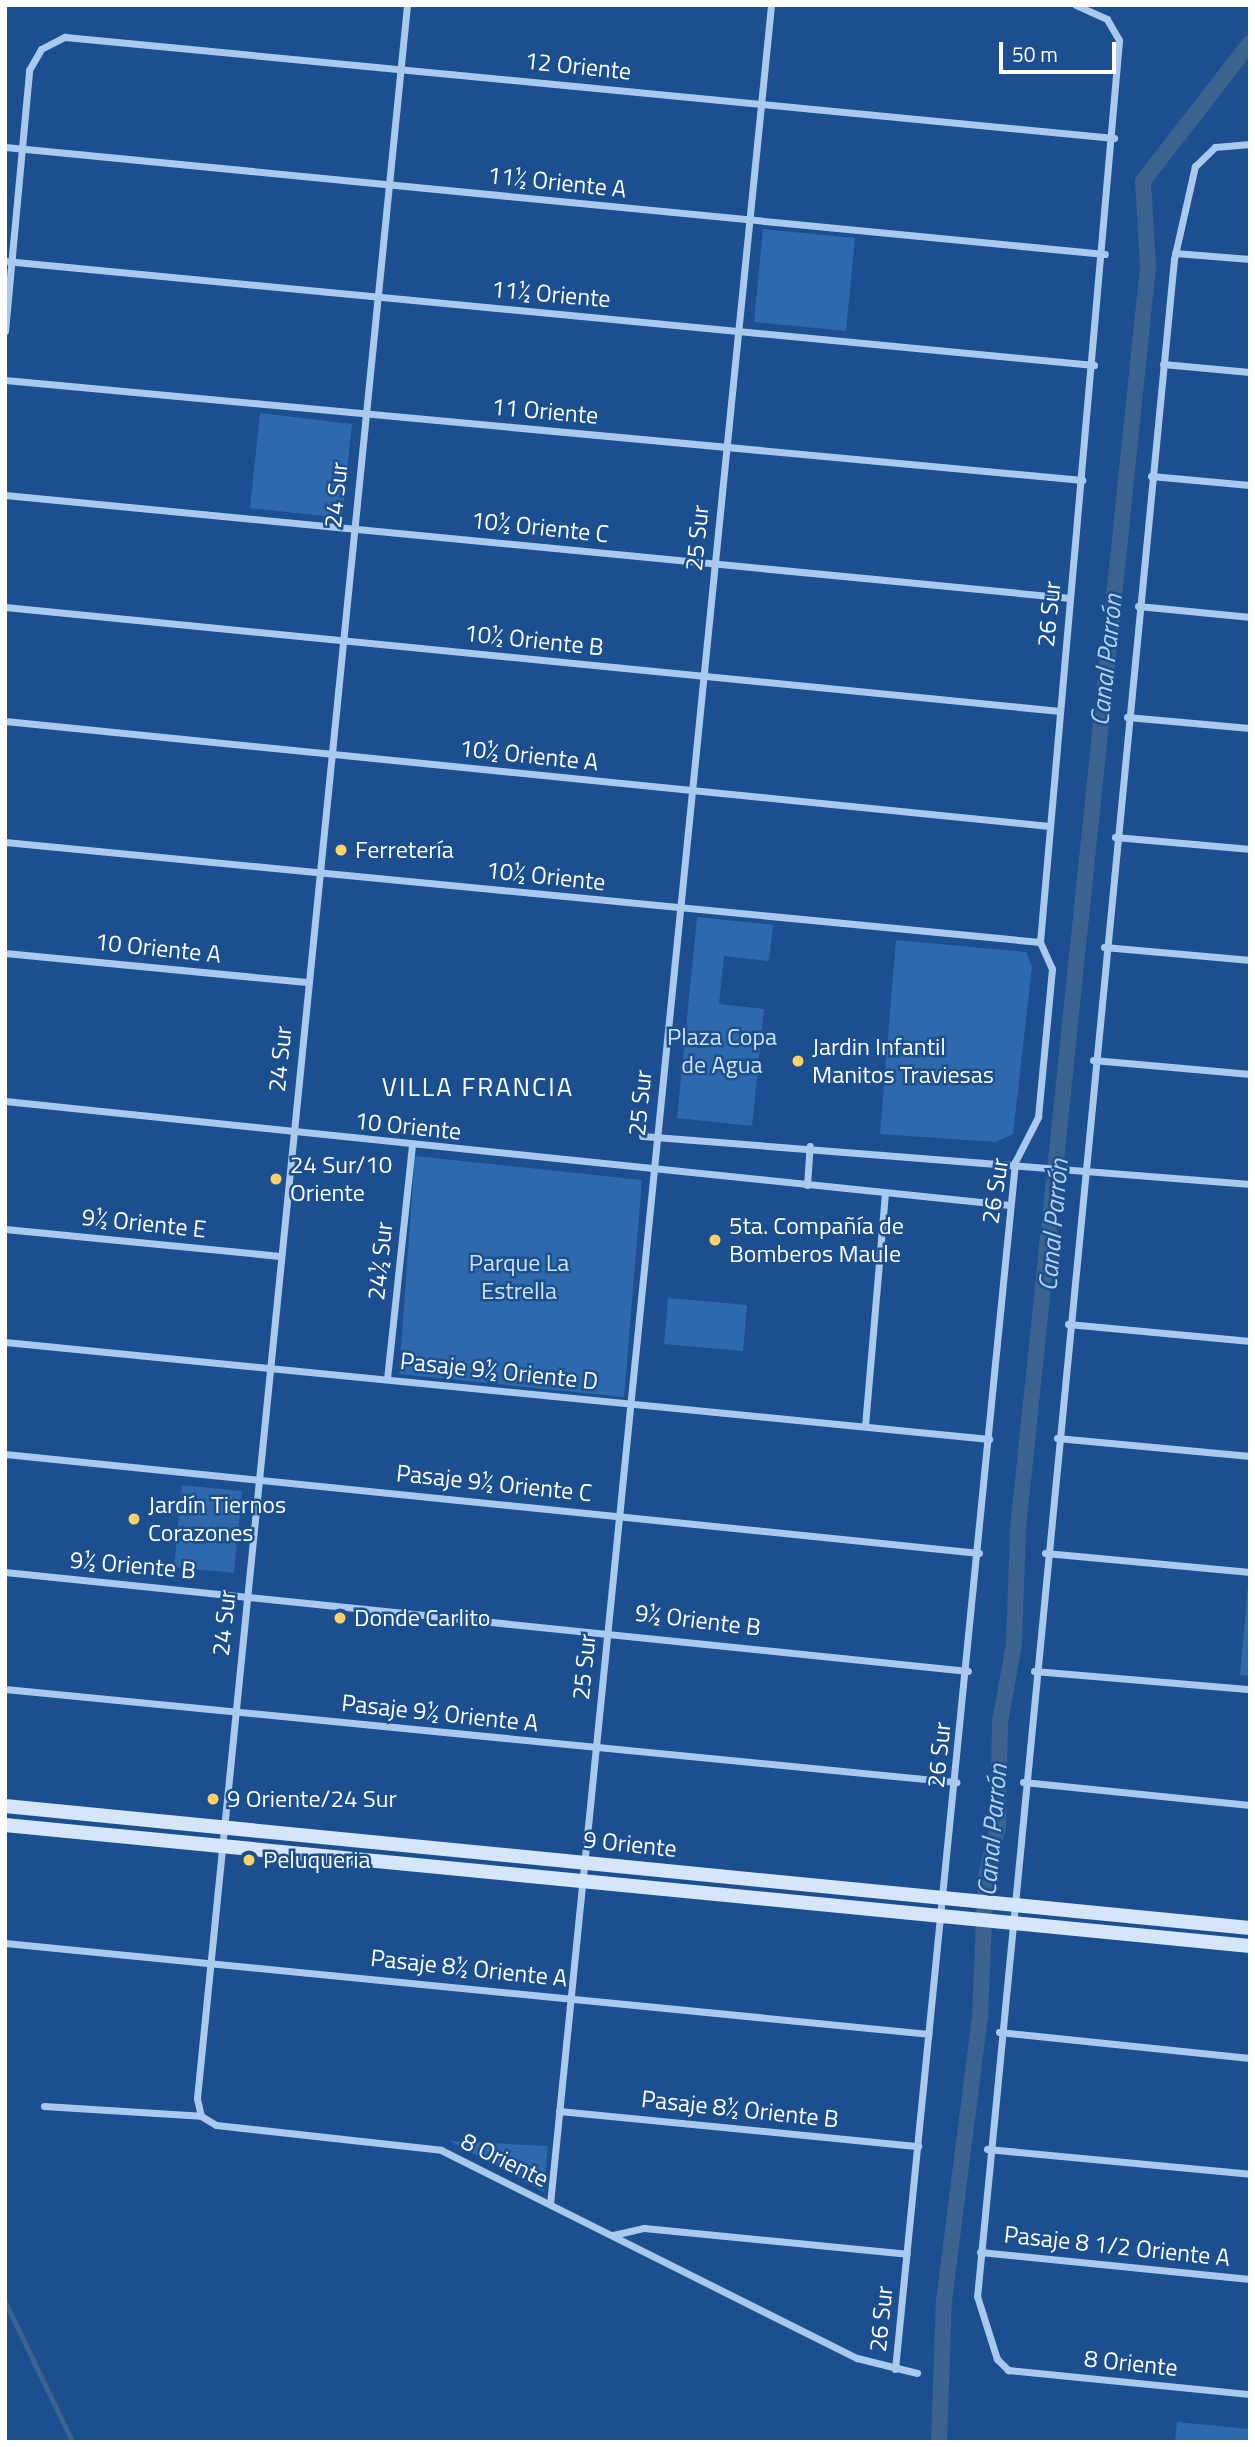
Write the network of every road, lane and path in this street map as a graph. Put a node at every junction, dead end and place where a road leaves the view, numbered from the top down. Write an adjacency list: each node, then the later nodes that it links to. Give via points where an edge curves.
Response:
1 (407, 5): 4 (street, 24 Sur)
2 (771, 5): 5 (street, 25 Sur)
3 (1076, 5): 6 (street, 26 Sur, via 1107,19 1119,40)
4 (399, 67): 5 (street, 12 Oriente); 9 (street, 12 Oriente, via 82,36 41,49 29,70); 10 (street, 24 Sur)
5 (760, 103): 6 (street, 12 Oriente); 11 (street, 25 Sur)
6 (1114, 138): 13 (street, 26 Sur)
7 (1250, 144): 12 (street, via 1225,143 1206,153 1191,173)
8 (5, 147): 9 (street, 11½ Oriente A)
9 (22, 149): 10 (street, 11½ Oriente A); 15 (street)
10 (387, 185): 11 (street, 11½ Oriente A); 16 (street, 24 Sur)
11 (748, 220): 13 (street, 11½ Oriente A); 18 (street, 25 Sur)
12 (1175, 253): 14 (street); 19 (street)
13 (1105, 254): 20 (street, 26 Sur)
14 (1250, 259)
15 (8, 261): 16 (street, 11½ Oriente); 17 (street)
16 (376, 296): 18 (street, 11½ Oriente); 23 (street, 24 Sur)
17 (5, 331)
18 (737, 331): 20 (street, 11½ Oriente); 24 (street, 25 Sur)
19 (1163, 364): 21 (street); 25 (street)
20 (1094, 365): 26 (street, 26 Sur)
21 (1250, 372)
22 (5, 380): 23 (street, 11 Oriente)
23 (364, 414): 24 (street, 11 Oriente); 29 (street, 24 Sur)
24 (725, 447): 26 (street, 11 Oriente); 30 (street, 25 Sur)
25 (1151, 476): 27 (street); 32 (street)
26 (1082, 480): 31 (street, 26 Sur)
27 (1250, 485)
28 (5, 495): 29 (street, 10½ Oriente C)
29 (352, 528): 30 (street, 10½ Oriente C); 35 (street, 24 Sur)
30 (714, 564): 31 (street, 10½ Oriente C); 36 (street, 25 Sur)
31 (1070, 598): 37 (street, 26 Sur)
32 (1138, 606): 34 (street); 38 (street)
33 (5, 607): 35 (street, 10½ Oriente B)
34 (1250, 617)
35 (341, 640): 36 (street, 10½ Oriente B); 41 (street, 24 Sur)
36 (702, 676): 37 (street, 10½ Oriente B); 42 (street, 25 Sur)
37 (1059, 711): 43 (street, 26 Sur)
38 (1127, 717): 40 (street); 44 (street)
39 (5, 721): 41 (street, 10½ Oriente A)
40 (1250, 728)
41 (330, 754): 42 (street, 10½ Oriente A); 47 (street, 24 Sur)
42 (691, 791): 43 (street, 10½ Oriente A); 48 (street, 25 Sur)
43 (1049, 826): 49 (street, 26 Sur)
44 (1115, 837): 46 (street); 50 (street)
45 (5, 842): 47 (street, 10½ Oriente)
46 (1250, 849)
47 (318, 873): 48 (street, 10½ Oriente); 53 (street, 24 Sur)
48 (679, 908): 49 (street, 10½ Oriente); 59 (street, 25 Sur)
49 (1040, 942): 62 (street, 26 Sur, via 1052,969 1038,1118)
50 (1104, 947): 52 (street); 54 (street)
51 (5, 953): 53 (street, 10 Oriente A)
52 (1250, 960)
53 (307, 982): 57 (street, 24 Sur)
54 (1094, 1060): 55 (street); 64 (street)
55 (1250, 1074)
56 (5, 1101): 57 (street, 10 Oriente)
57 (292, 1134): 60 (street, 10 Oriente); 70 (street, 24 Sur)
58 (642, 1136): 59 (street)
59 (656, 1137): 61 (street); 63 (street, 25 Sur)
60 (412, 1146): 63 (street, 10 Oriente); 75 (street, 24½ Sur)
61 (810, 1146): 62 (street); 66 (street)
62 (1015, 1161): 64 (street); 68 (street, 26 Sur)
63 (653, 1169): 66 (street, 10 Oriente); 76 (street, 25 Sur)
64 (1083, 1169): 65 (street); 71 (street)
65 (1250, 1184)
66 (807, 1185): 67 (street, 10 Oriente)
67 (885, 1193): 68 (street, 10 Oriente); 77 (street)
68 (1010, 1205): 79 (street, 26 Sur)
69 (5, 1229): 70 (street, 9½ Oriente E)
70 (280, 1256): 74 (street, 24 Sur)
71 (1068, 1324): 72 (street); 78 (street)
72 (1250, 1341)
73 (5, 1342): 74 (street, Pasaje 9½ Oriente D)
74 (269, 1368): 75 (street, Pasaje 9½ Oriente D); 82 (street, 24 Sur)
75 (387, 1379): 76 (street, Pasaje 9½ Oriente D)
76 (630, 1404): 77 (street, Pasaje 9½ Oriente D); 83 (street, 25 Sur)
77 (864, 1426): 79 (street, Pasaje 9½ Oriente D)
78 (1057, 1438): 81 (street); 85 (street)
79 (989, 1439): 84 (street, 26 Sur)
80 (5, 1454): 82 (street, Pasaje 9½ Oriente C)
81 (1250, 1456)
82 (258, 1479): 83 (street, Pasaje 9½ Oriente C); 88 (street, 24 Sur)
83 (619, 1515): 84 (street, Pasaje 9½ Oriente C); 89 (street, 25 Sur)
84 (979, 1553): 90 (street, 26 Sur)
85 (1045, 1553): 87 (street); 91 (street)
86 (5, 1572): 88 (street, 9½ Oriente B)
87 (1250, 1572)
88 (246, 1595): 89 (street, 9½ Oriente B); 94 (street, 24 Sur)
89 (607, 1629): 90 (street, 9½ Oriente B); 95 (street, 25 Sur)
90 (968, 1671): 96 (street, 26 Sur)
91 (1034, 1671): 93 (street); 97 (street)
92 (5, 1689): 94 (street, Pasaje 9½ Oriente A)
93 (1250, 1689)
94 (235, 1712): 95 (street, Pasaje 9½ Oriente A); 101 (street, 24 Sur)
95 (596, 1747): 96 (street, Pasaje 9½ Oriente A); 103 (street, 25 Sur)
96 (956, 1782): 105 (street, 26 Sur)
97 (1023, 1782): 98 (street); 106 (street)
98 (1250, 1805)
99 (5, 1806): 101 (street, 9 Oriente)
100 (5, 1825): 102 (street, 9 Oriente)
101 (224, 1827): 102 (street, 24 Sur); 103 (street, 9 Oriente)
102 (222, 1846): 104 (street, 9 Oriente); 112 (street, 24 Sur)
103 (584, 1862): 104 (street, 25 Sur); 105 (street, 9 Oriente)
104 (582, 1881): 107 (street, 9 Oriente); 113 (street, 25 Sur)
105 (944, 1899): 106 (street, 9 Oriente); 107 (street, 26 Sur)
106 (1007, 1905): 108 (street); 109 (street, 9 Oriente)
107 (942, 1917): 108 (street, 9 Oriente); 115 (street, 26 Sur)
108 (1004, 1923): 111 (street, 9 Oriente); 114 (street)
109 (1250, 1928)
110 (5, 1943): 112 (street, Pasaje 8½ Oriente A)
111 (1250, 1946)
112 (210, 1963): 113 (street, Pasaje 8½ Oriente A); 119 (street, 24 Sur, via 197,2098)
113 (571, 1997): 115 (street, Pasaje 8½ Oriente A); 118 (street, 25 Sur)
114 (999, 2032): 116 (street); 121 (street)
115 (929, 2034): 120 (street, 26 Sur)
116 (1250, 2058)
117 (44, 2106): 119 (street, 8 Oriente)
118 (559, 2111): 120 (street, Pasaje 8½ Oriente B); 123 (street, 25 Sur)
119 (201, 2116): 123 (street, 8 Oriente, via 216,2125 429,2146)
120 (918, 2146): 126 (street, 26 Sur)
121 (987, 2149): 122 (street); 125 (street)
122 (1250, 2174)
123 (550, 2204): 124 (street, 8 Oriente)
124 (612, 2235): 126 (street, via 644,2228); 128 (street, 8 Oriente, via 857,2358)
125 (981, 2252): 127 (street, Pasaje 8 1/2 Oriente A); 130 (street, 8 Oriente, via 978,2309 997,2359 1008,2371)
126 (907, 2254): 128 (street, 26 Sur)
127 (1250, 2278)
128 (895, 2369): 129 (street, 8 Oriente)
129 (917, 2373)
130 (1250, 2394)

